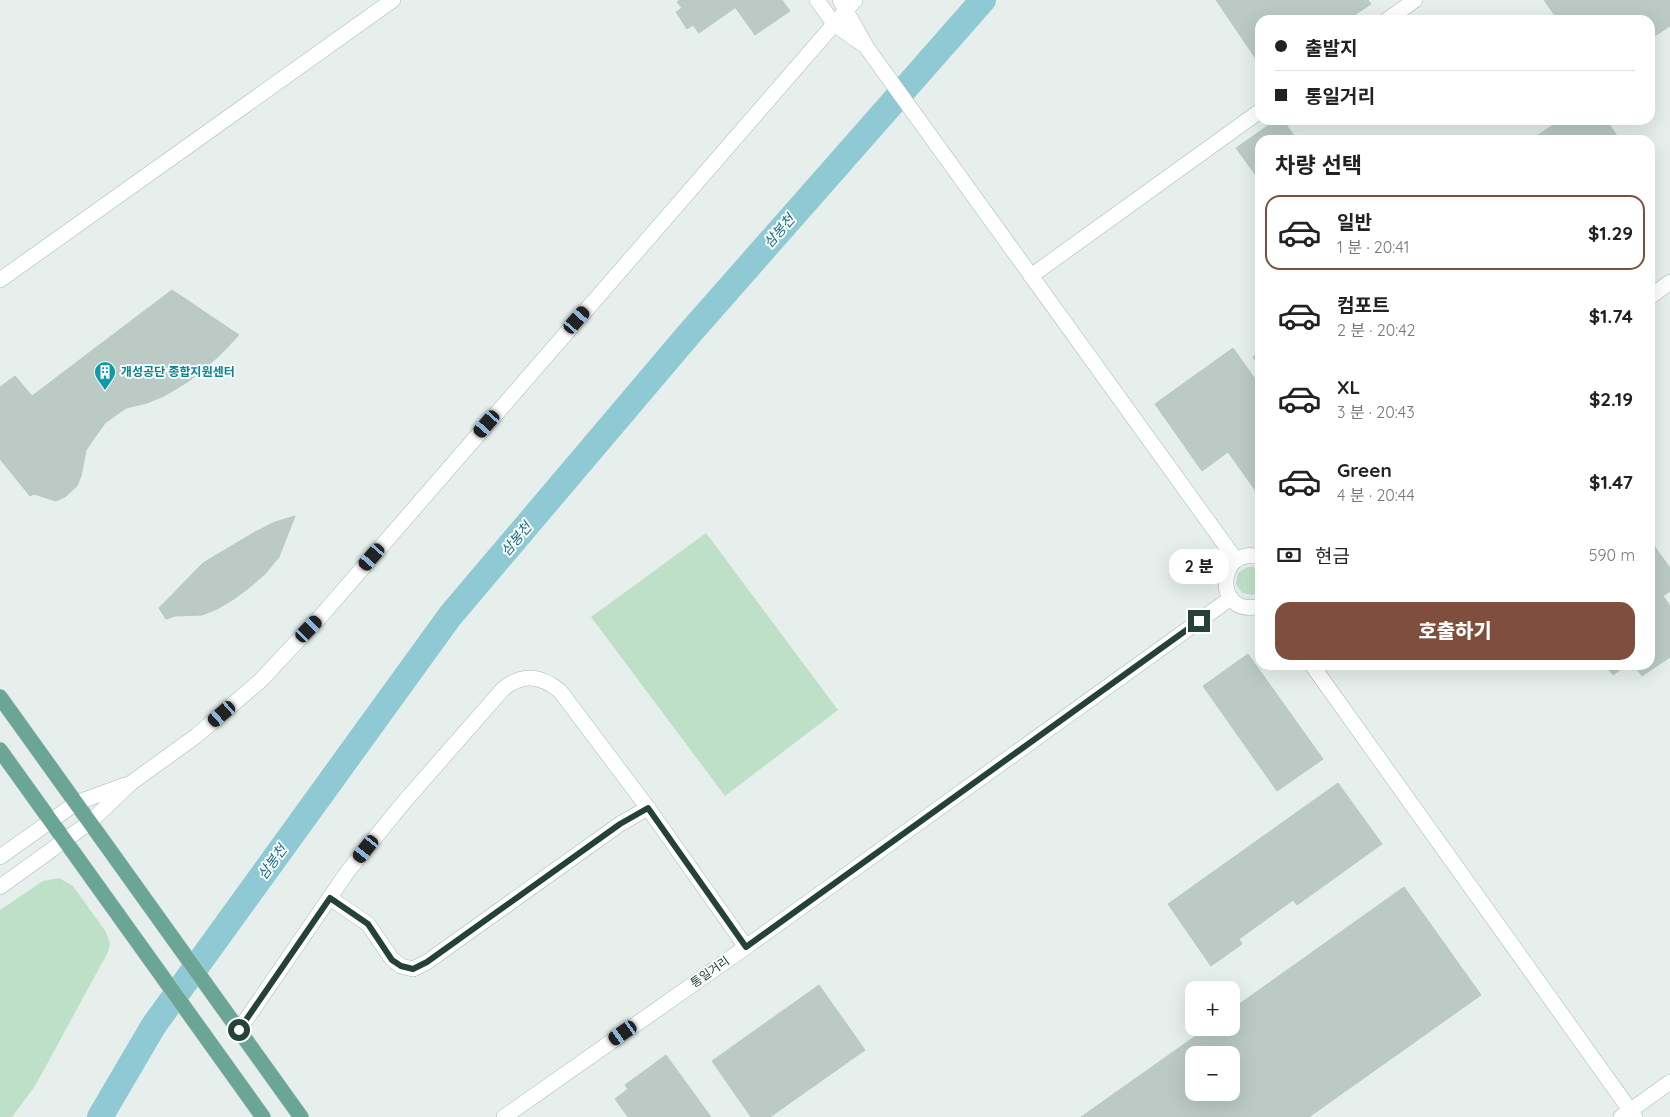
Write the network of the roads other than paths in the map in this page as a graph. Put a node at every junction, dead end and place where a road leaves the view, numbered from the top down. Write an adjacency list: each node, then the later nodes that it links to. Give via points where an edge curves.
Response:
1 (393, 0): 10 (street)
2 (817, 0): 6 (street)
3 (1415, 0): 5 (street)
4 (847, 3): 6 (street); 7 (street)
5 (1394, 15)
6 (834, 24): 7 (street); 20 (street, via 321,616 260,681 196,736)
7 (867, 48): 9 (street)
8 (1255, 115): 9 (street)
9 (1032, 276): 14 (street)
10 (0, 280)
11 (1670, 282): 12 (street)
12 (1655, 293)
13 (1255, 557): 14 (street)
14 (1236, 560): 15 (street, via 1225,578 1226,591)
15 (1231, 598): 16 (street, via 1244,607); 29 (street, 통일거리)
16 (1255, 606)
17 (1316, 670): 32 (street)
18 (0, 697): 21 (main road)
19 (0, 750): 23 (main road)
20 (131, 783): 21 (street); 24 (street)
21 (76, 803): 23 (street); 24 (main road)
22 (648, 808): 28 (street, via 620,824 413,969 392,960 368,924); 28 (street, via 560,690 538,678 523,678 503,689 404,802); 29 (street)
23 (51, 821): 25 (main road); 26 (street)
24 (90, 822): 25 (street); 30 (main road)
25 (65, 840): 27 (street); 33 (main road)
26 (0, 857)
27 (0, 887)
28 (330, 898): 30 (street)
29 (746, 947): 35 (street, 통일거리)
30 (239, 1030): 34 (main road)
31 (1670, 1082): 32 (street)
32 (1629, 1115)
33 (263, 1117)
34 (301, 1117)
35 (504, 1117)

